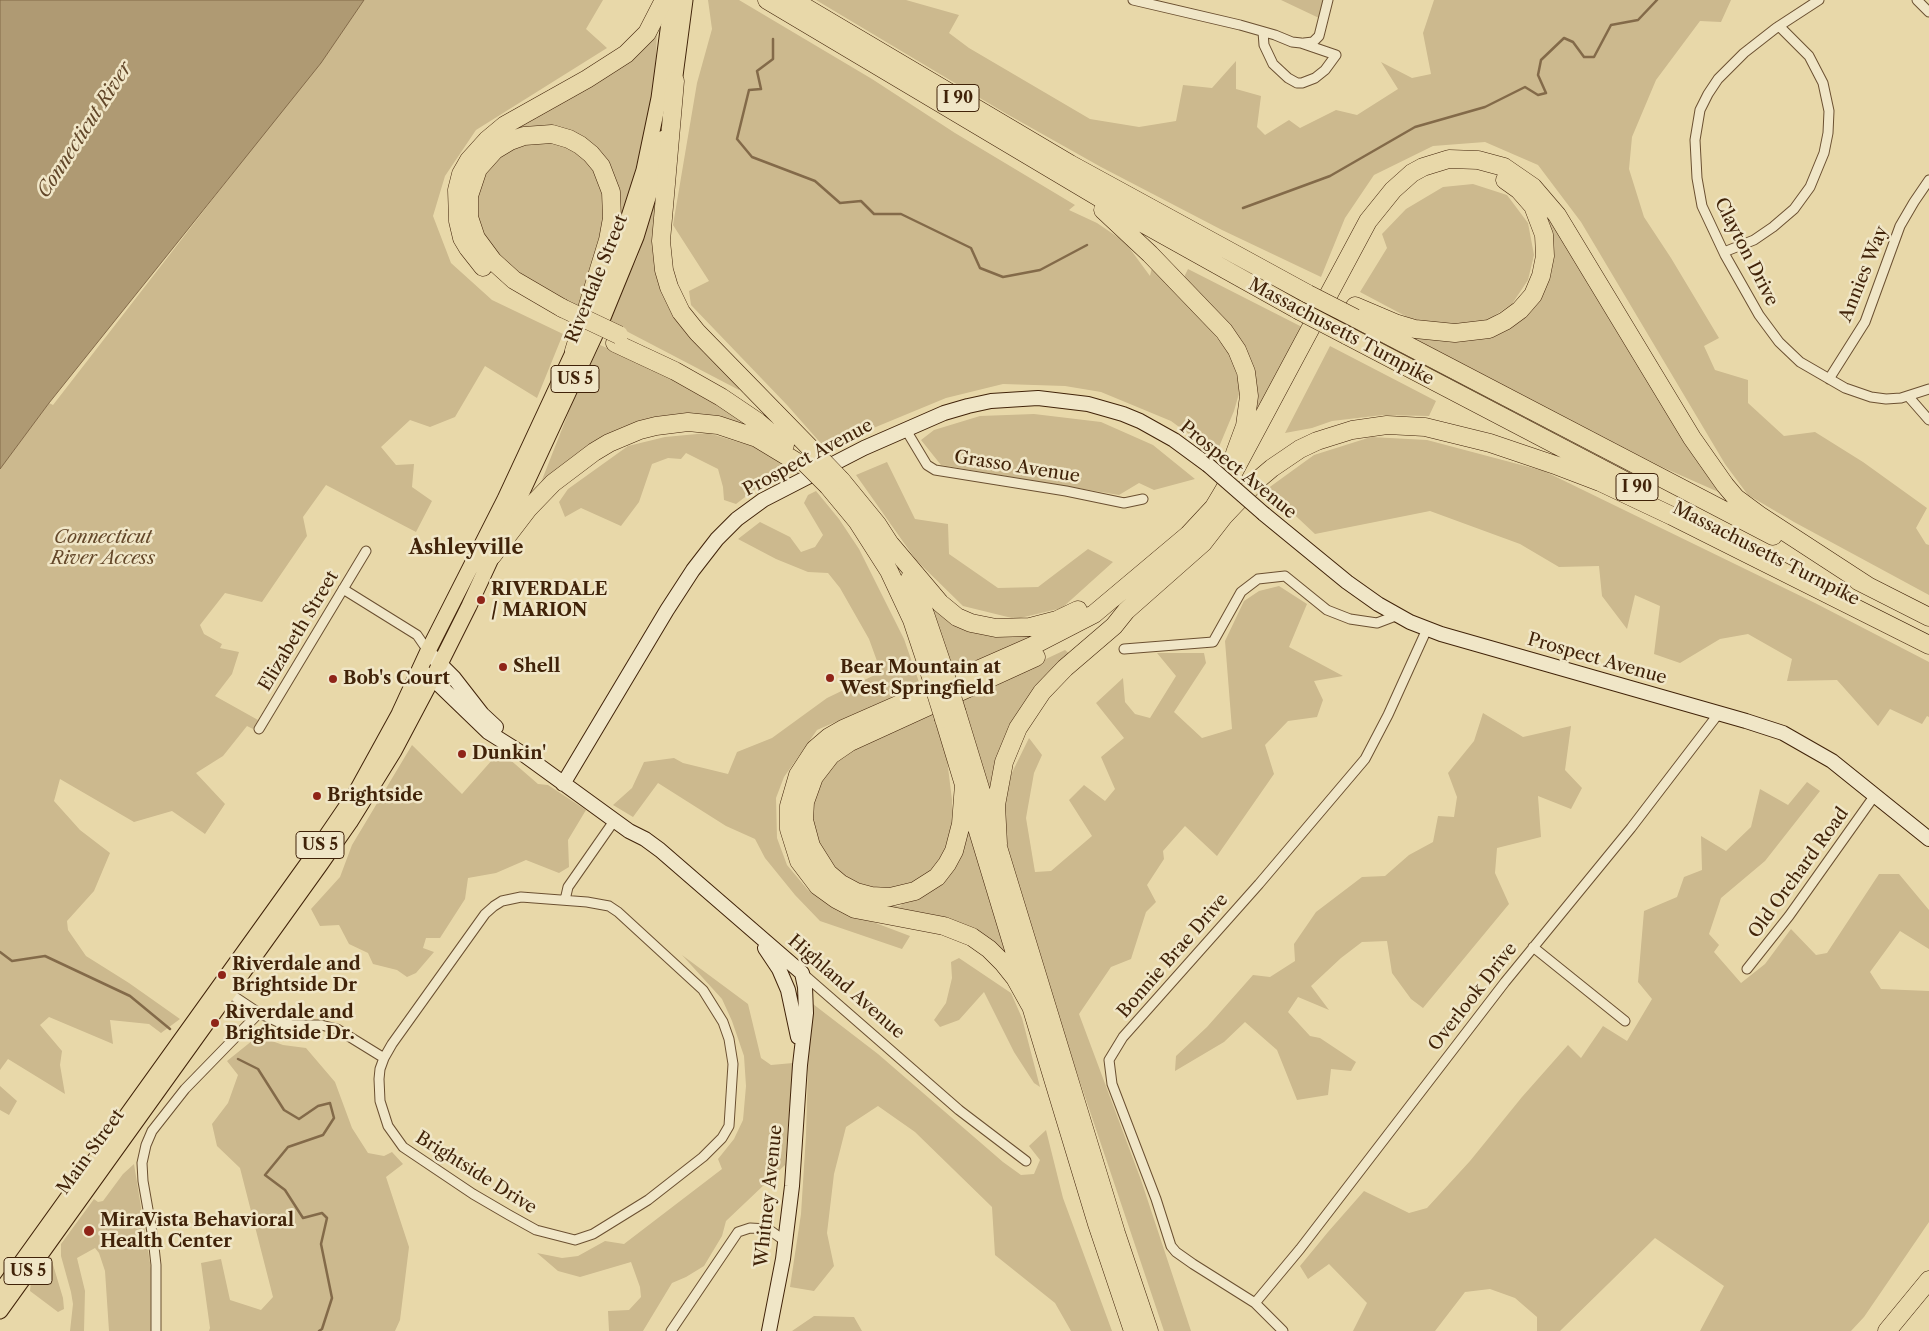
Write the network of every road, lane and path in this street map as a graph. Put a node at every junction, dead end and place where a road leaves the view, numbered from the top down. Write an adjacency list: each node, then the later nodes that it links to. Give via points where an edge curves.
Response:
1 (664, 0): 18 (highway, via 646,33 629,51 603,70 521,114 496,132 469,160 459,182 456,198 458,221 462,238 471,253 508,288)
2 (672, 0): 21 (main road, Riverdale Street / US 5, via 659,98 644,170 618,251)
3 (685, 0): 14 (main road, Riverdale Street / US 5)
4 (767, 0): 16 (highway, Massachusetts Turnpike / I 90)
5 (792, 0): 19 (highway, Massachusetts Turnpike / I 90, bridge, via 1125,194)
6 (1133, 0): 12 (street)
7 (1328, 0): 13 (street, via 1319,36 1311,43)
8 (1819, 0): 11 (street, Clayton Drive)
9 (1917, 0): 10 (street)
10 (1929, 12)
11 (1779, 26): 17 (street, Clayton Drive, via 1744,52 1718,79 1704,101 1698,120 1695,152 1698,192 1706,218); 17 (street, via 1810,56 1823,84 1829,111 1824,153 1810,187 1794,209 1754,240)
12 (1263, 32): 13 (street); 13 (street, via 1272,64 1297,83 1315,78 1336,55)
13 (1301, 43)
14 (675, 81): 27 (highway, via 661,241 669,287 681,312 697,332); 34 (main road, Riverdale Street / US 5, via 657,166 636,237 586,356)
15 (1929, 180): 22 (street, Annies Way, via 1900,226 1865,322)
16 (1075, 183): 31 (highway, via 1220,326 1241,357 1249,387 1247,415); 42 (highway, Massachusetts Turnpike / I 90, bridge, via 1298,310)
17 (1724, 252): 22 (street, Clayton Drive, via 1759,315 1779,342 1800,362)
18 (561, 312): 20 (highway); 21 (highway, via 498,266 476,238 469,217 471,186 483,162 502,145 531,134 558,135 580,145 601,166 611,192 613,212 608,240)
19 (1355, 312): 31 (highway, via 1428,331 1467,333 1497,326 1527,303 1541,276 1545,245 1538,215 1511,184 1470,169 1436,174 1402,194 1383,216 1357,258 1243,484); 35 (highway, Massachusetts Turnpike / I 90)
20 (617, 339): 27 (highway, via 740,395); 28 (highway, via 721,397)
21 (574, 351): 45 (main road, Riverdale Street / US 5, via 502,506)
22 (1828, 379): 24 (street, Clayton Drive, via 1871,398)
23 (1929, 389): 24 (street, Clayton Drive)
24 (1908, 396): 25 (street)
25 (1929, 420)
26 (906, 430): 30 (street, Grasso Avenue, via 927,465 935,470 1124,503); 39 (street, Prospect Avenue, bridge, via 944,413 991,401 1038,398 1106,408 1140,421 1174,440 1347,582); 53 (street, Prospect Avenue, via 763,500 742,514 720,536 667,610)
27 (799, 438): 28 (highway)
28 (807, 460): 29 (highway, bridge); 34 (highway, via 718,425 672,424 640,430 594,452 553,483 528,509)
29 (829, 481): 32 (highway, via 864,506); 48 (highway, via 889,571)
30 (1142, 499)
31 (1219, 512): 35 (highway, via 1258,429 1357,239 1384,200 1402,181 1423,167 1449,159 1478,160 1511,170 1549,204 1692,438 1736,498); 37 (highway); 38 (highway, via 1203,543); 43 (highway, via 1272,468 1317,441 1369,427 1425,427 1514,450 1600,482)
32 (891, 545): 37 (highway, via 945,608 963,620 979,625 1006,628 1037,626); 48 (highway, via 918,596)
33 (366, 551): 36 (street, Elizabeth Street)
34 (492, 556): 46 (main road, Riverdale Street / US 5)
35 (1868, 586): 40 (highway, Massachusetts Turnpike / I 90)
36 (343, 589): 45 (street, via 417,635); 52 (street, Elizabeth Street)
37 (1112, 599): 68 (highway, via 1094,614 1061,632 829,737 803,765 791,795 788,817 791,841 799,862 818,886 855,909 944,926 972,937 1003,963)
38 (1126, 610): 54 (highway, via 1036,657 838,750 819,770 808,793 804,820 810,846 828,873 856,892 890,898 915,891 937,877 954,851 961,824); 59 (highway, via 1114,626 1049,684 1018,728 999,784 996,812)
39 (1398, 615): 41 (street, Prospect Avenue); 44 (street, via 1376,623 1350,619 1327,610 1285,576 1267,578 1258,580 1241,592 1213,642)
40 (1929, 617)
41 (1427, 629): 50 (street, Prospect Avenue); 78 (street, Bonnie Brae Drive, via 1365,759 1123,1037 1109,1060 1112,1084 1171,1246 1193,1264)
42 (1929, 639)
43 (1929, 645)
44 (1124, 649)
45 (428, 651): 46 (street, Highland Avenue); 47 (main road, Riverdale Street / US 5)
46 (440, 664): 49 (main road, Riverdale Street / US 5); 53 (street, Highland Avenue, via 493,725 527,746)
47 (419, 670): 49 (street, Highland Avenue); 69 (main road, Riverdale Street / US 5, via 383,746 355,794)
48 (937, 670): 51 (highway, bridge)
49 (432, 678): 53 (street, Highland Avenue, via 480,725); 67 (main road, Riverdale Street / US 5, via 394,751 359,808)
50 (1719, 713): 55 (street, Prospect Avenue, via 1794,738 1832,761); 62 (street, Overlook Drive, via 1631,828)
51 (951, 716): 54 (highway); 59 (highway)
52 (259, 729)
53 (566, 780): 56 (street, Highland Avenue); 57 (street, Highland Avenue, via 634,826)
54 (964, 784): 68 (highway)
55 (1875, 795): 58 (street, Prospect Avenue); 63 (street, Old Orchard Road)
56 (614, 821): 57 (street, Highland Avenue); 60 (street, via 568,887)
57 (644, 839): 61 (street, Highland Avenue)
58 (1929, 839)
59 (998, 844): 84 (highway)
60 (565, 900): 72 (street, Brightside Drive, via 514,898 490,908); 72 (street, Brightside Drive, via 605,905 618,912 703,990 720,1015 729,1039 733,1064 731,1114 722,1138 703,1157 648,1200 593,1234 575,1240 538,1230 473,1194 403,1147 382,1109 379,1079)
61 (754, 932): 64 (street, Highland Avenue); 66 (street, Whitney Avenue, via 779,968)
62 (1533, 947): 71 (street); 78 (street, Overlook Drive)
63 (1747, 970)
64 (802, 973): 65 (street, Whitney Avenue)
65 (809, 986): 66 (street); 73 (street, Whitney Avenue); 74 (street, Highland Avenue)
66 (788, 990): 73 (street, Whitney Avenue, via 797,1027)
67 (229, 993): 69 (main road, Riverdale Street / US 5); 70 (street)
68 (1030, 1006): 83 (highway)
69 (208, 1013): 77 (main road, Main Street / US 5); 79 (main road, Main Street / US 5)
70 (259, 1013): 72 (street, via 294,1025 321,1025 337,1029); 80 (street, via 185,1089 152,1131 146,1145 142,1163 154,1238)
71 (1625, 1021)
72 (384, 1058)
73 (800, 1065): 75 (street, Whitney Avenue)
74 (1026, 1161)
75 (785, 1241): 81 (street, via 768,1229 750,1228 738,1232); 82 (street, Whitney Avenue)
76 (1929, 1280): 86 (highway)
77 (0, 1292)
78 (1255, 1303): 85 (street, Bonnie Brae Drive)
79 (0, 1311)
80 (156, 1331)
81 (671, 1331)
82 (770, 1331)
83 (1133, 1331)
84 (1149, 1331)
85 (1283, 1331)
86 (1887, 1331)

